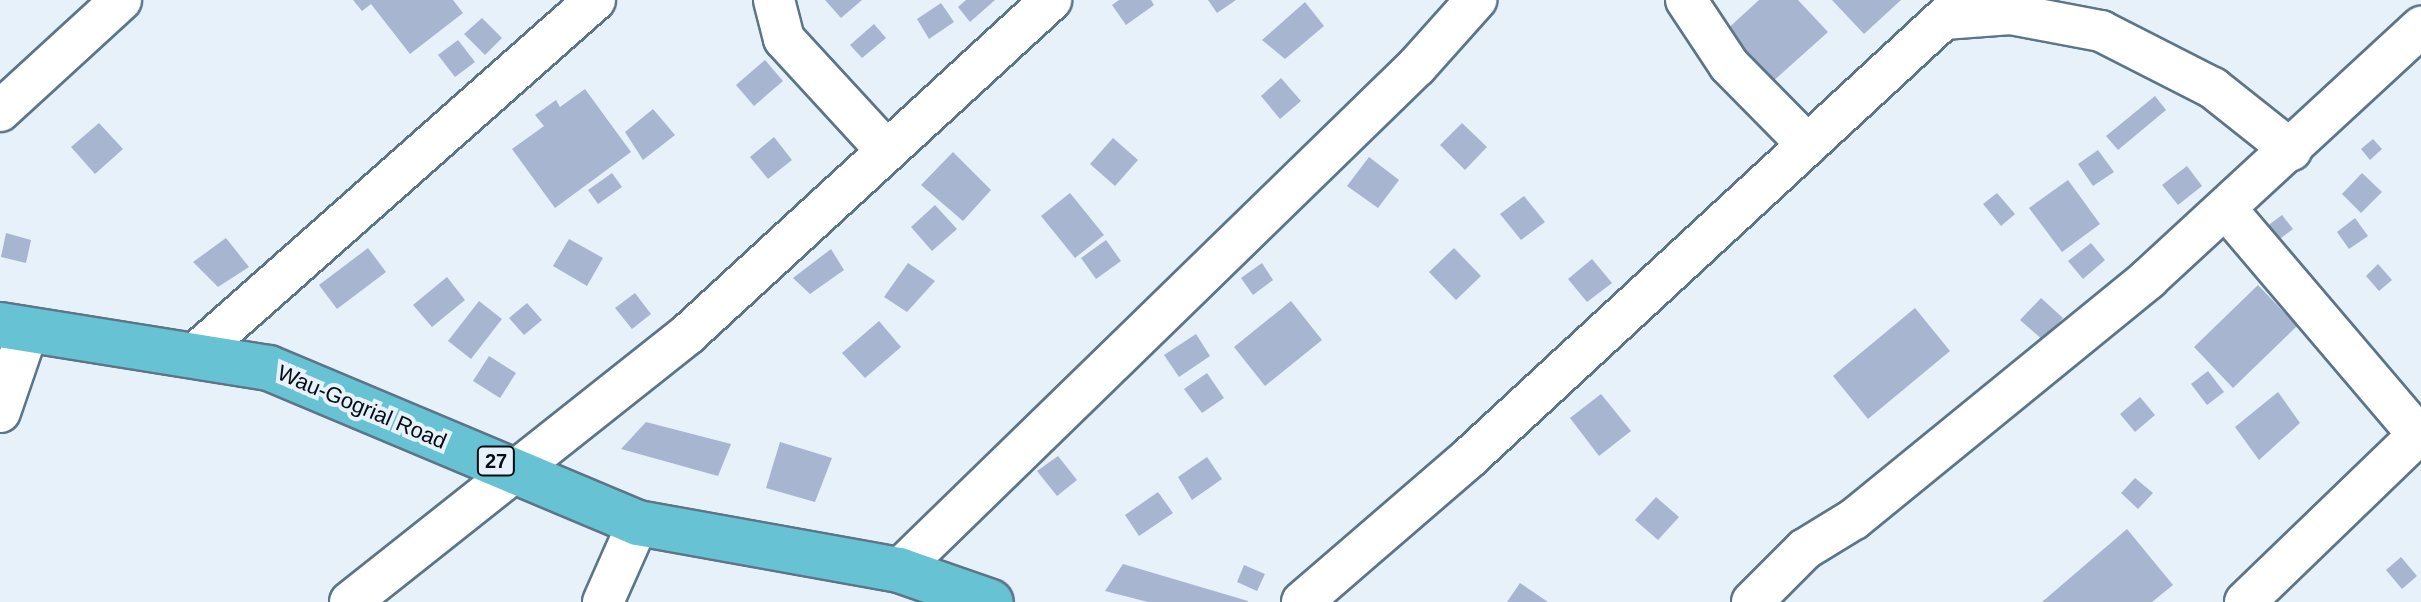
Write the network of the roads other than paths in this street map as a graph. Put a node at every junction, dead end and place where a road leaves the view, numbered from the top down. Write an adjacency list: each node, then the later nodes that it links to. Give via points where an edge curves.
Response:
1 (121, 0): 9 (street)
2 (595, 0): 15 (street)
3 (774, 0): 12 (street, via 784,39)
4 (1051, 0): 12 (street)
5 (1476, 0): 20 (street, via 1417,66)
6 (1686, 0): 10 (street, via 1729,65)
7 (1954, 10): 10 (street); 11 (street, via 2011,14 2101,31 2213,88)
8 (2421, 27): 11 (street)
9 (0, 111)
10 (1808, 145): 24 (street, via 1471,456)
11 (2291, 150): 13 (street)
12 (887, 151): 18 (street, via 689,333)
13 (2227, 210): 17 (street); 25 (street, via 2032,377 1854,519 1805,549)
14 (13, 329): 15 (main road, Wau-Gogrial Road / 27); 16 (street)
15 (195, 354): 18 (main road, Wau-Gogrial Road / 27, via 269,368)
16 (0, 412)
17 (2420, 435): 26 (street)
18 (519, 470): 19 (main road, Wau-Gogrial Road / 27); 21 (street)
19 (638, 523): 20 (main road, Wau-Gogrial Road / 27); 22 (street)
20 (899, 570): 23 (main road, Wau-Gogrial Road / 27)
21 (350, 602)
22 (603, 602)
23 (991, 602)
24 (1302, 602)
25 (1752, 602)
26 (2245, 602)

